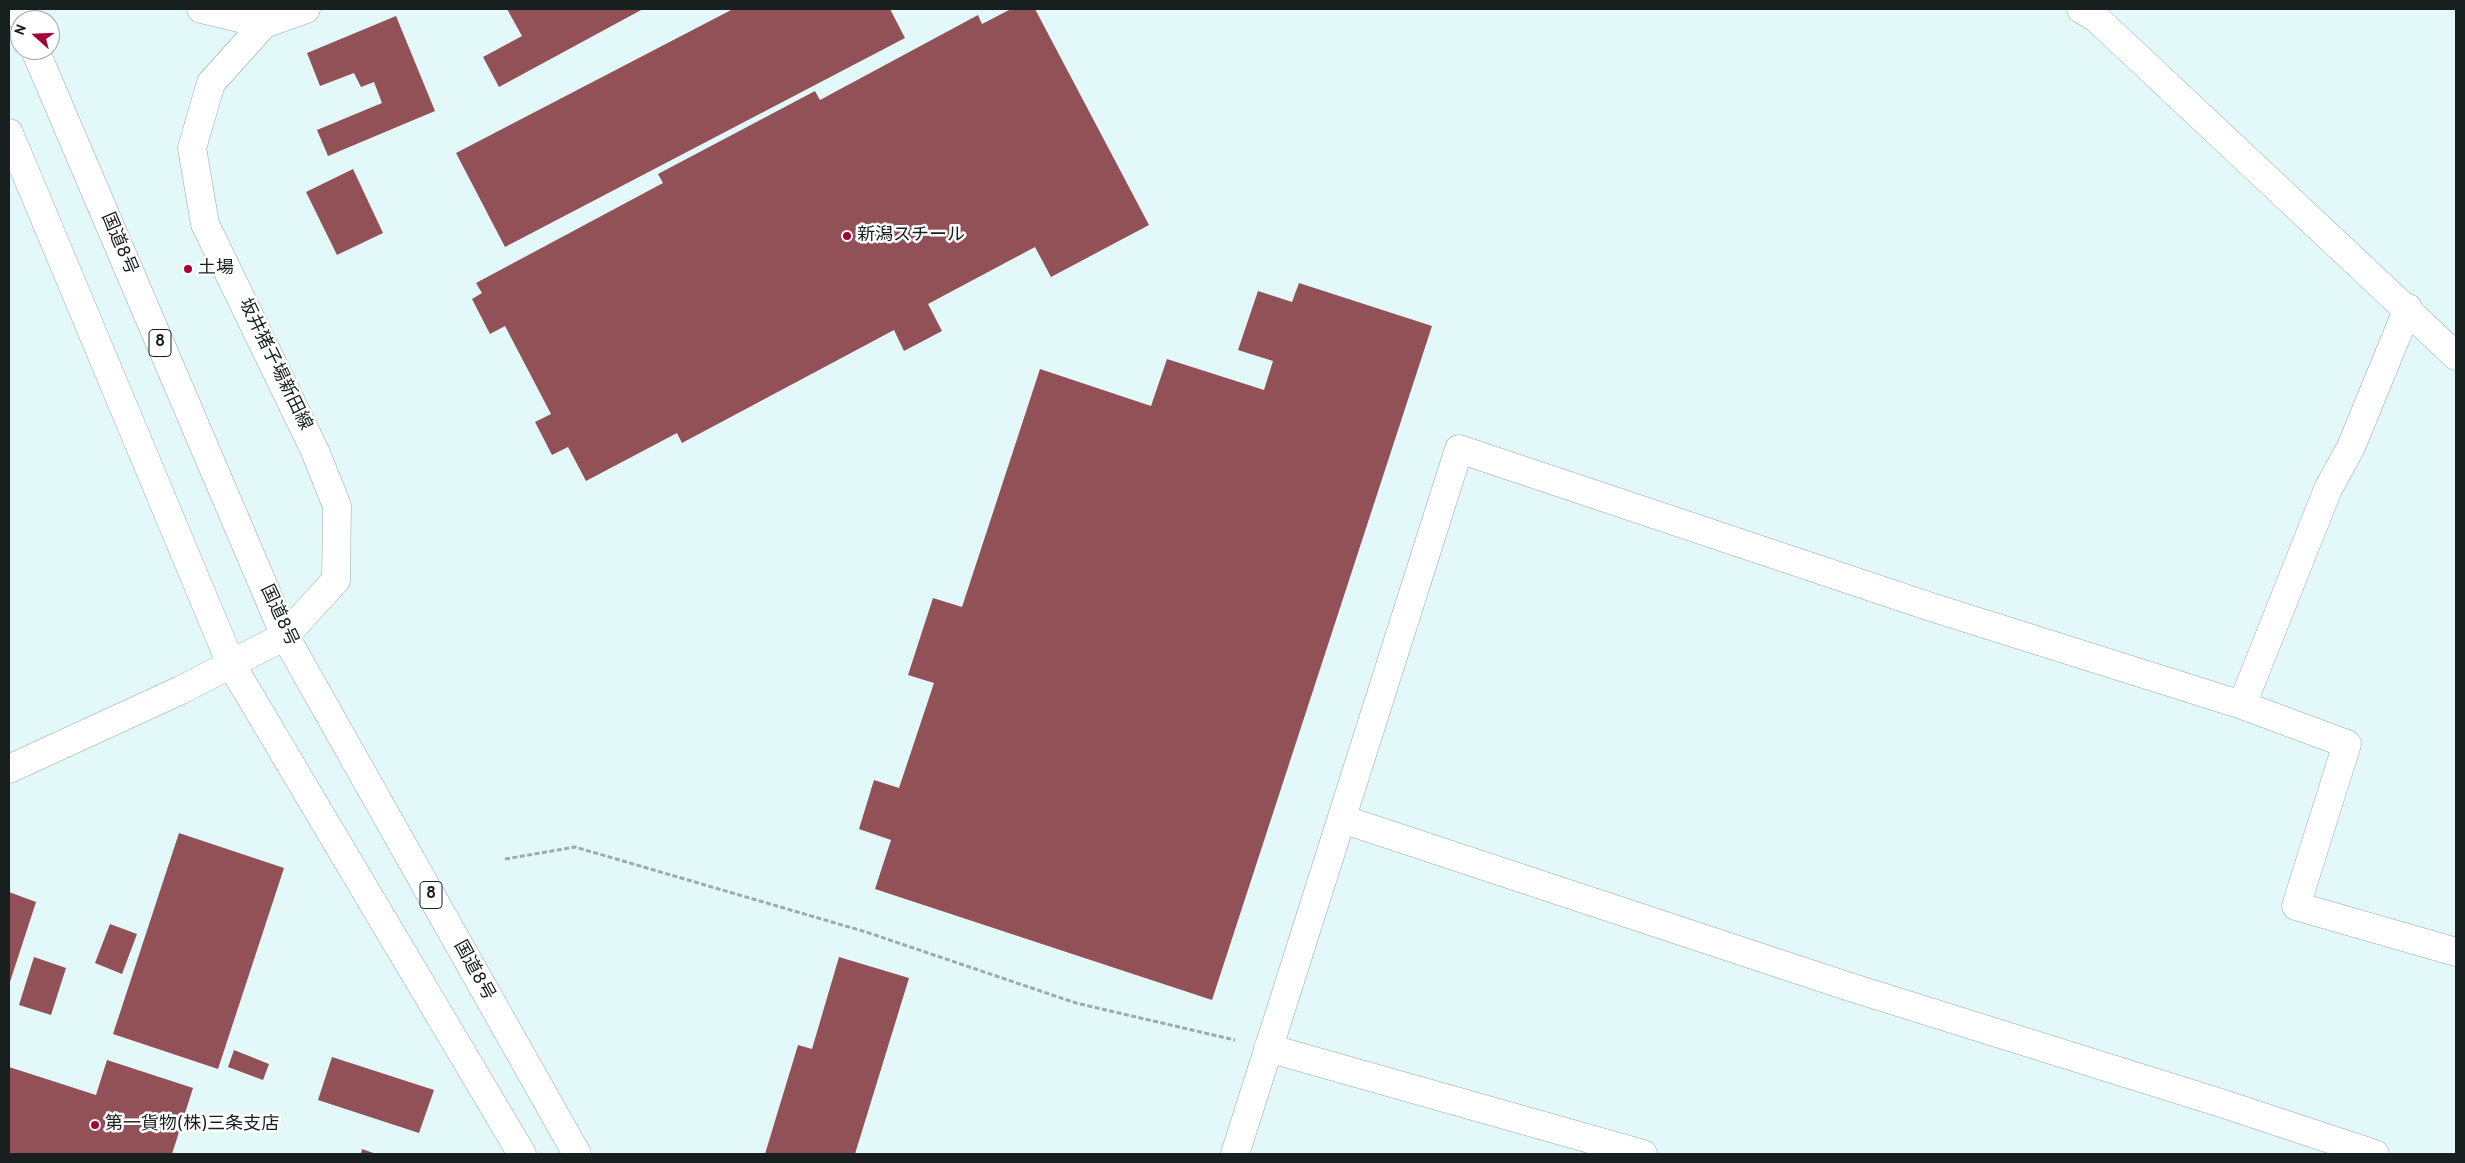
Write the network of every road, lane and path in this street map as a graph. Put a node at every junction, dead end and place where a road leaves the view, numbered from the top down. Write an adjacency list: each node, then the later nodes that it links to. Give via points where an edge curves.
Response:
1 (201, 9): 4 (main road)
2 (306, 9): 4 (main road, 坂井猪子場新田線)
3 (2081, 9): 7 (main road, via 2096,18)
4 (264, 24): 9 (main road, 坂井猪子場新田線, via 211,83 192,148 205,224 315,451 337,506 336,580)
5 (39, 60): 9 (main road, 国道8号 / 8)
6 (9, 133): 10 (main road)
7 (2408, 308): 8 (main road); 11 (main road, via 2351,448 2328,489)
8 (2456, 356)
9 (285, 636): 10 (main road); 18 (main road, 国道8号 / 8)
10 (231, 664): 12 (main road); 17 (main road)
11 (2242, 705): 13 (main road, via 1931,607 1459,449); 15 (main road, via 2347,744 2296,906)
12 (9, 769)
13 (1342, 819): 16 (main road); 21 (main road, via 1850,987)
14 (505, 859): 16 (path, via 574,847 866,932 1076,1003)
15 (2456, 952)
16 (1268, 1048): 19 (main road); 20 (main road)
17 (522, 1154)
18 (576, 1154)
19 (1235, 1154)
20 (1643, 1154)
21 (2375, 1154)

